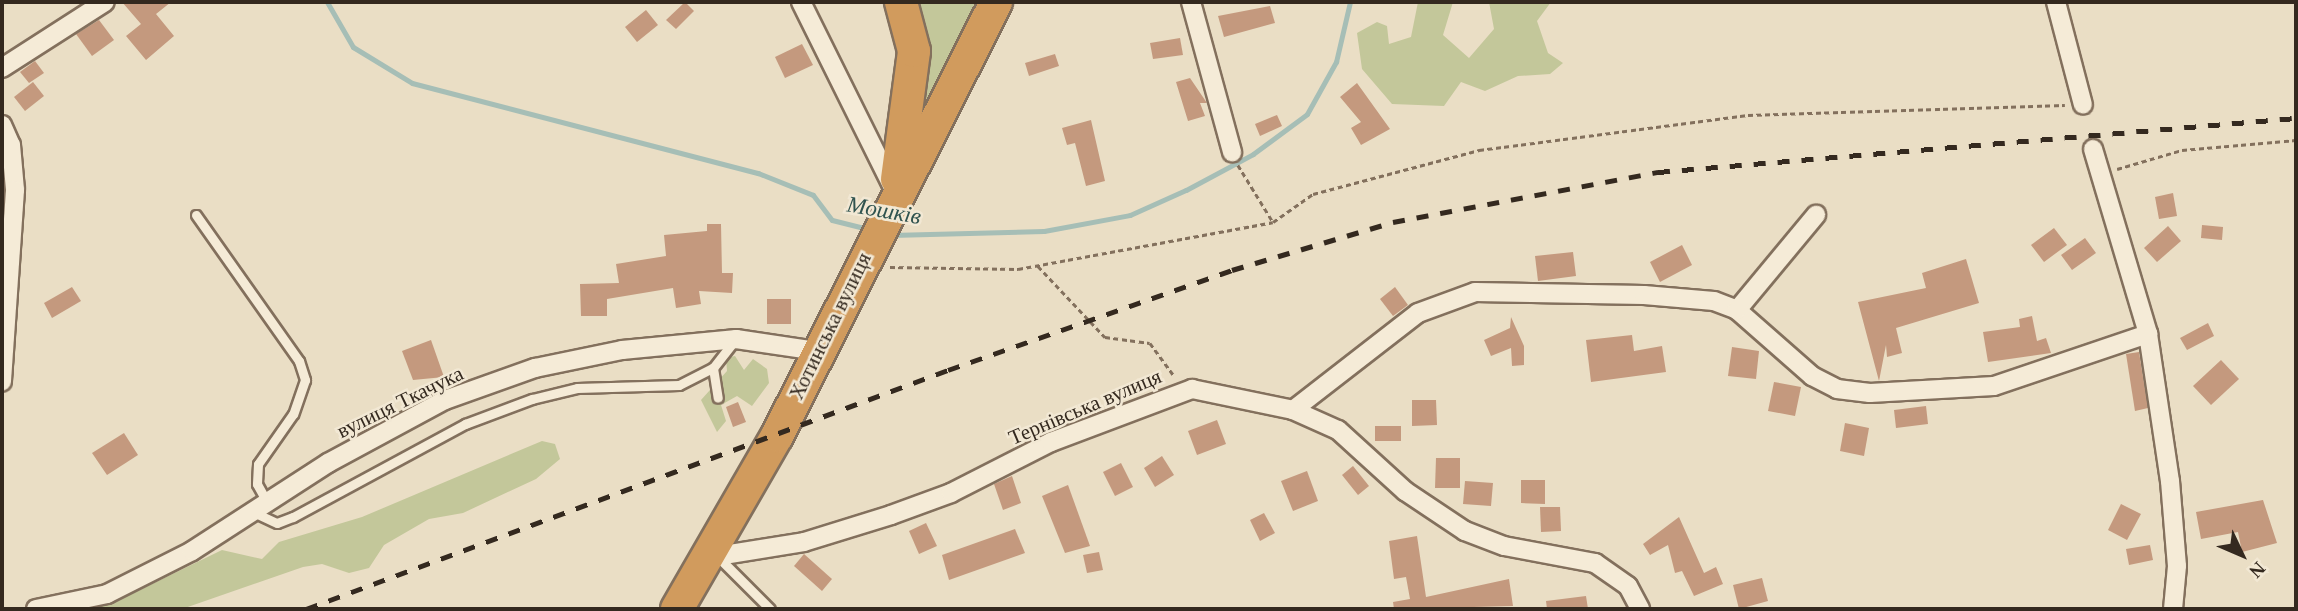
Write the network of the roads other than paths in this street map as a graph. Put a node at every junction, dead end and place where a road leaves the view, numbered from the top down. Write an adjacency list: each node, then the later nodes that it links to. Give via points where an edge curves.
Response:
1 (105, 2): 7 (street)
2 (801, 2): 12 (street)
3 (901, 2): 12 (highway, via 914,51)
4 (996, 2): 12 (highway, Хотинська вулиця)
5 (1191, 2): 11 (street)
6 (2056, 2): 8 (street)
7 (2, 68)
8 (2083, 105)
9 (2, 125): 13 (street, via 11,145)
10 (2093, 149): 18 (street)
11 (1232, 152)
12 (892, 202): 20 (highway, Хотинська вулиця, via 871,264)
13 (8, 208): 16 (street)
14 (196, 215): 25 (lane, via 299,361 305,380 293,414 258,464)
15 (1816, 215): 17 (street)
16 (7, 291): 22 (street)
17 (1737, 310): 18 (street, via 1812,376 1837,389 1870,393 1994,386); 24 (street, via 1714,301 1644,295 1475,292 1418,313)
18 (2148, 334): 31 (street, via 2170,481 2177,566)
19 (736, 339): 20 (street, вулиця Ткачука); 21 (lane); 25 (street, вулиця Ткачука, via 622,350 535,368 444,400)
20 (816, 351): 26 (highway, Хотинська вулиця)
21 (713, 368): 23 (lane); 25 (lane, via 679,384 577,388 532,399 465,424 293,517 277,523)
22 (2, 382)
23 (718, 398)
24 (1293, 410): 26 (street, Тернівська вулиця, via 1192,389 1051,442 950,493 891,515 804,542); 30 (street, Тернівська вулиця, via 1338,430 1405,491 1465,531 1595,563 1628,586)
25 (260, 507): 27 (street, вулиця Ткачука, via 107,594)
26 (712, 558): 28 (highway, Хотинська вулиця); 29 (lane)
27 (36, 609)
28 (677, 609)
29 (771, 609)
30 (1640, 609)
31 (2173, 609)

